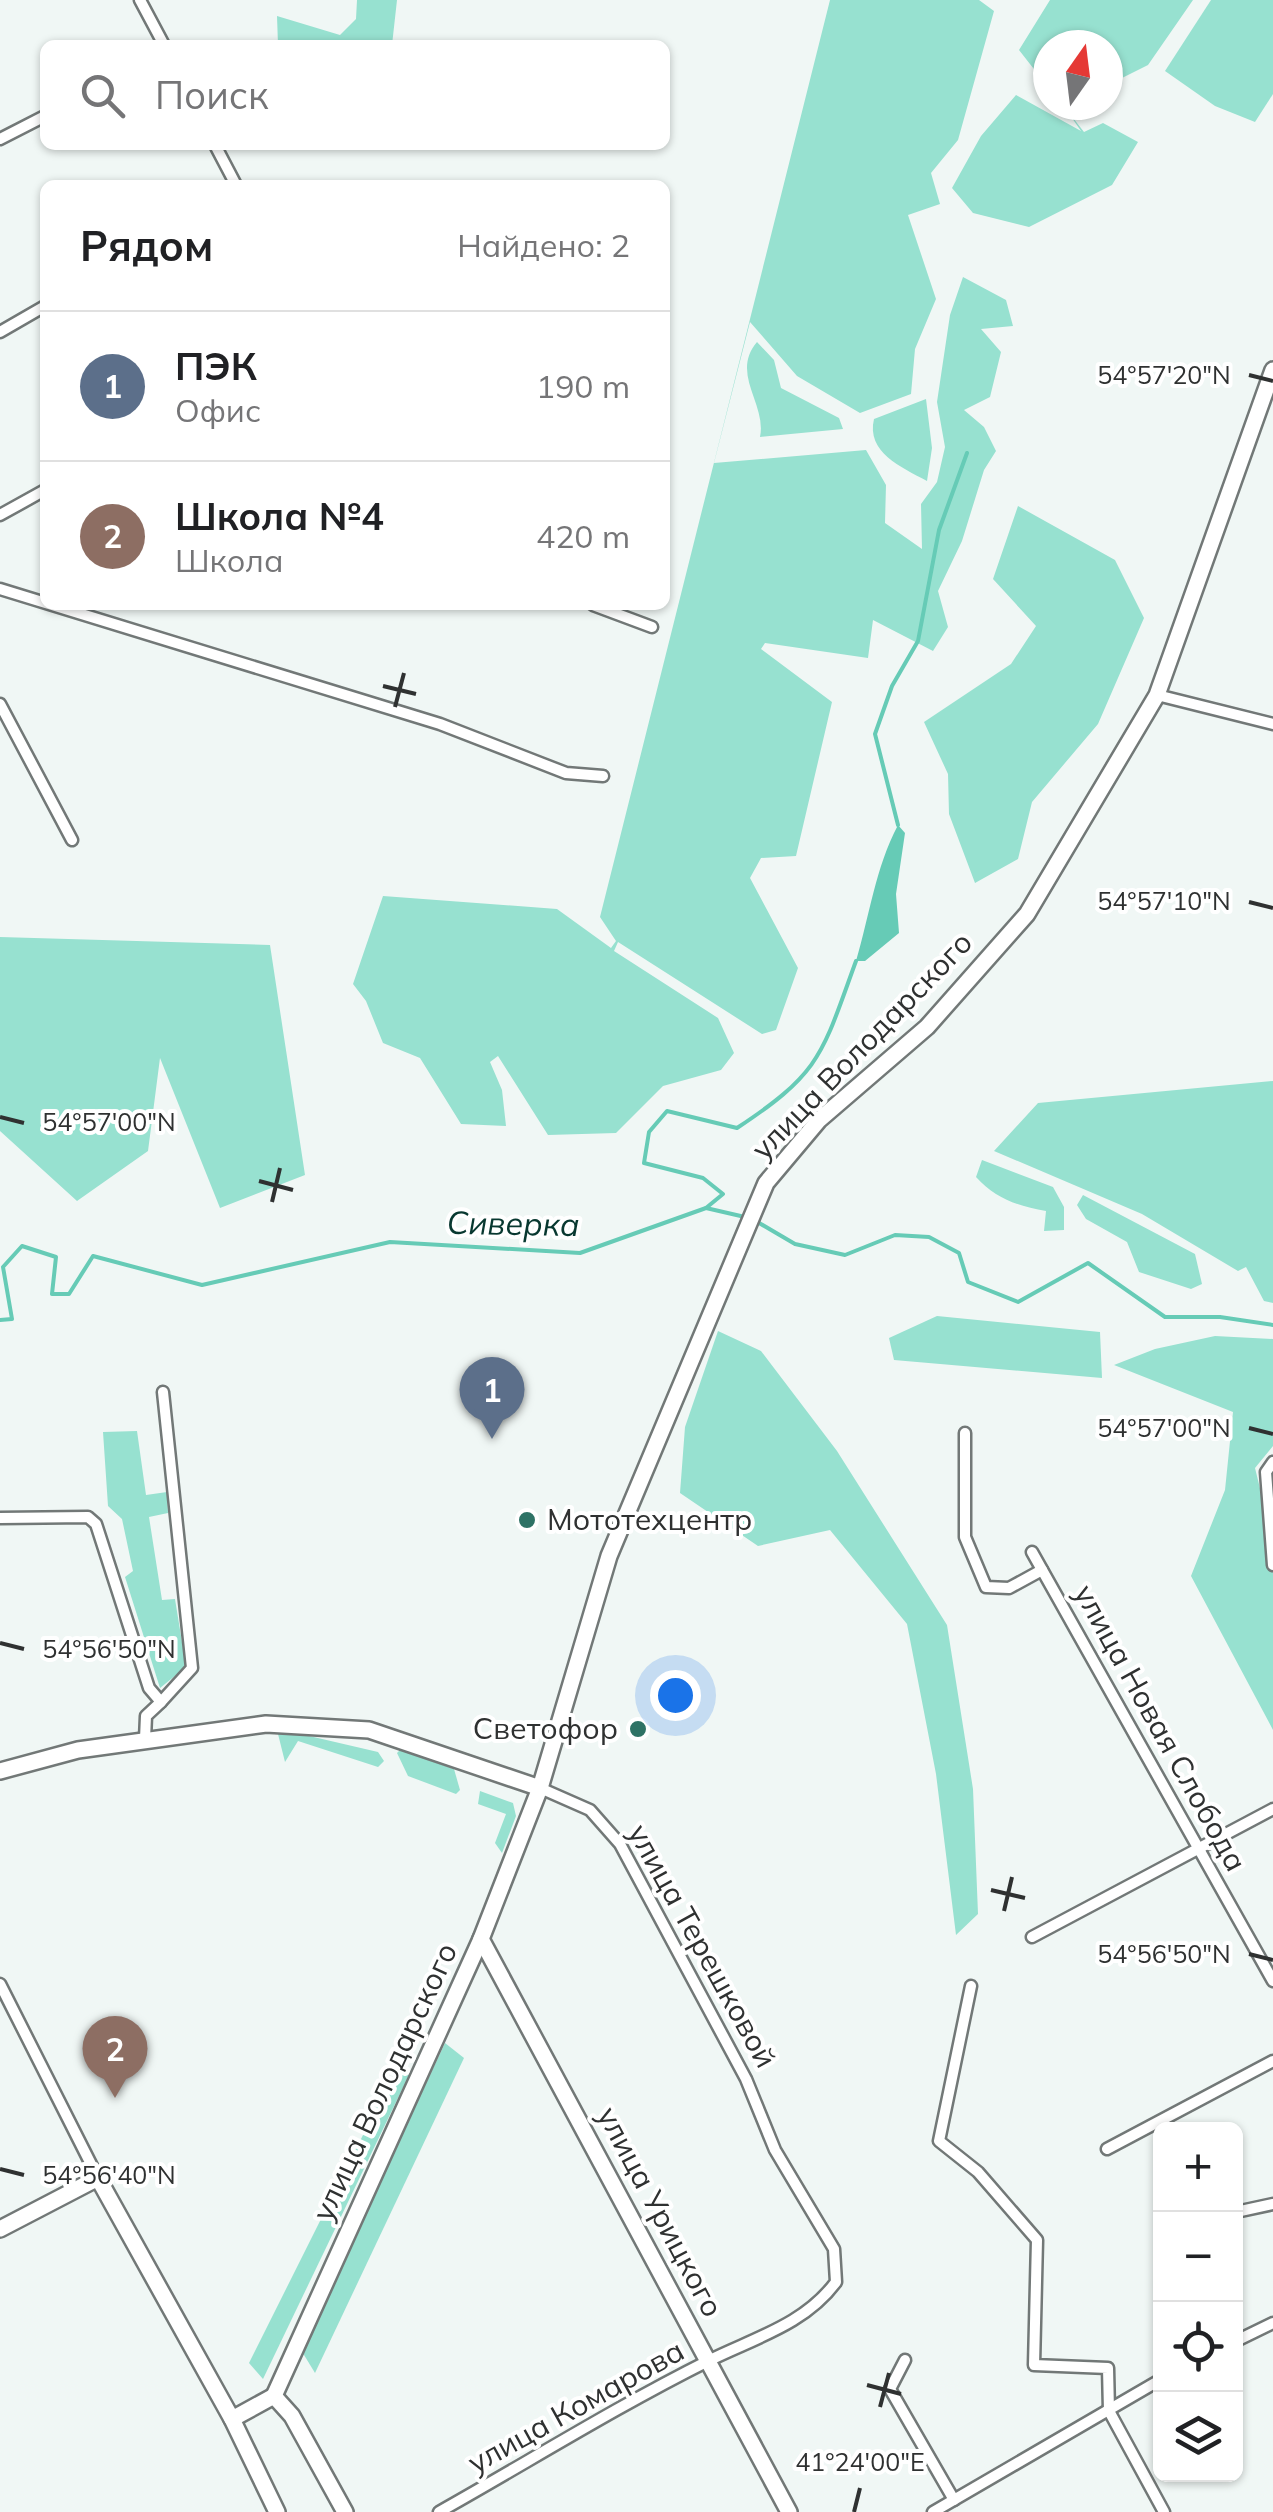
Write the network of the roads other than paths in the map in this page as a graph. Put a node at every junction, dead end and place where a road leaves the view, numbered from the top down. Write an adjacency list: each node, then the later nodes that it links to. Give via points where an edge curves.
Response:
1 (140, 0): 2 (street)
2 (161, 40)
3 (40, 119): 4 (street)
4 (0, 139)
5 (218, 150): 6 (street)
6 (233, 180)
7 (40, 309): 8 (street)
8 (0, 332)
9 (1273, 370): 17 (main road, улица Володарского)
10 (40, 493): 11 (street)
11 (0, 515)
12 (0, 589): 13 (street)
13 (40, 601)
14 (69, 610): 20 (street, via 388,707 566,773)
15 (606, 610): 16 (street)
16 (652, 627)
17 (1158, 695): 19 (street); 32 (main road, улица Володарского, via 1027,914 926,1027 819,1120 766,1183 609,1556)
18 (0, 704): 21 (street)
19 (1273, 724)
20 (603, 776)
21 (72, 840)
22 (163, 1392): 29 (street, via 192,1668)
23 (965, 1433): 28 (street, via 965,1537 986,1586 1008,1588)
24 (1273, 1462): 27 (street, via 1266,1472)
25 (0, 1518): 29 (street, via 88,1517 96,1524 149,1688)
26 (1032, 1552): 28 (street, улица Новая Слобода)
27 (1273, 1565)
28 (1042, 1570): 34 (street, улица Новая Слобода)
29 (161, 1702): 30 (street, via 146,1716)
30 (144, 1739): 31 (main road, улица Терешковой); 32 (main road, улица Терешковой, via 266,1724 369,1730)
31 (0, 1771)
32 (540, 1788): 36 (main road, улица Володарского); 46 (street, улица Терешковой, via 590,1810 620,1844 746,2078 775,2150 834,2248)
33 (1273, 1809): 34 (street)
34 (1199, 1848): 35 (street); 37 (street, улица Новая Слобода)
35 (1032, 1937)
36 (481, 1940): 49 (main road, улица Урицкого); 52 (main road, улица Володарского)
37 (1273, 1981)
38 (0, 1984): 42 (street)
39 (971, 1986): 53 (street, via 939,2141 978,2172 1037,2240 1034,2366 1108,2368)
40 (1273, 2061): 41 (street)
41 (1107, 2148)
42 (98, 2178): 45 (main road); 54 (main road)
43 (1273, 2204): 44 (street)
44 (1243, 2210)
45 (0, 2229)
46 (836, 2282): 49 (street, улица Комарова, via 822,2302 792,2321)
47 (1273, 2323): 48 (street)
48 (1243, 2338)
49 (709, 2360): 58 (street, улица Комарова); 59 (main road, улица Урицкого)
50 (906, 2360): 55 (street, via 890,2389)
51 (1153, 2384): 53 (street)
52 (274, 2396): 54 (main road); 57 (main road)
53 (1109, 2411): 55 (street); 61 (street)
54 (232, 2419): 56 (main road)
55 (954, 2500): 60 (street)
56 (277, 2512)
57 (345, 2512)
58 (439, 2512)
59 (789, 2512)
60 (932, 2512)
61 (1164, 2512)

